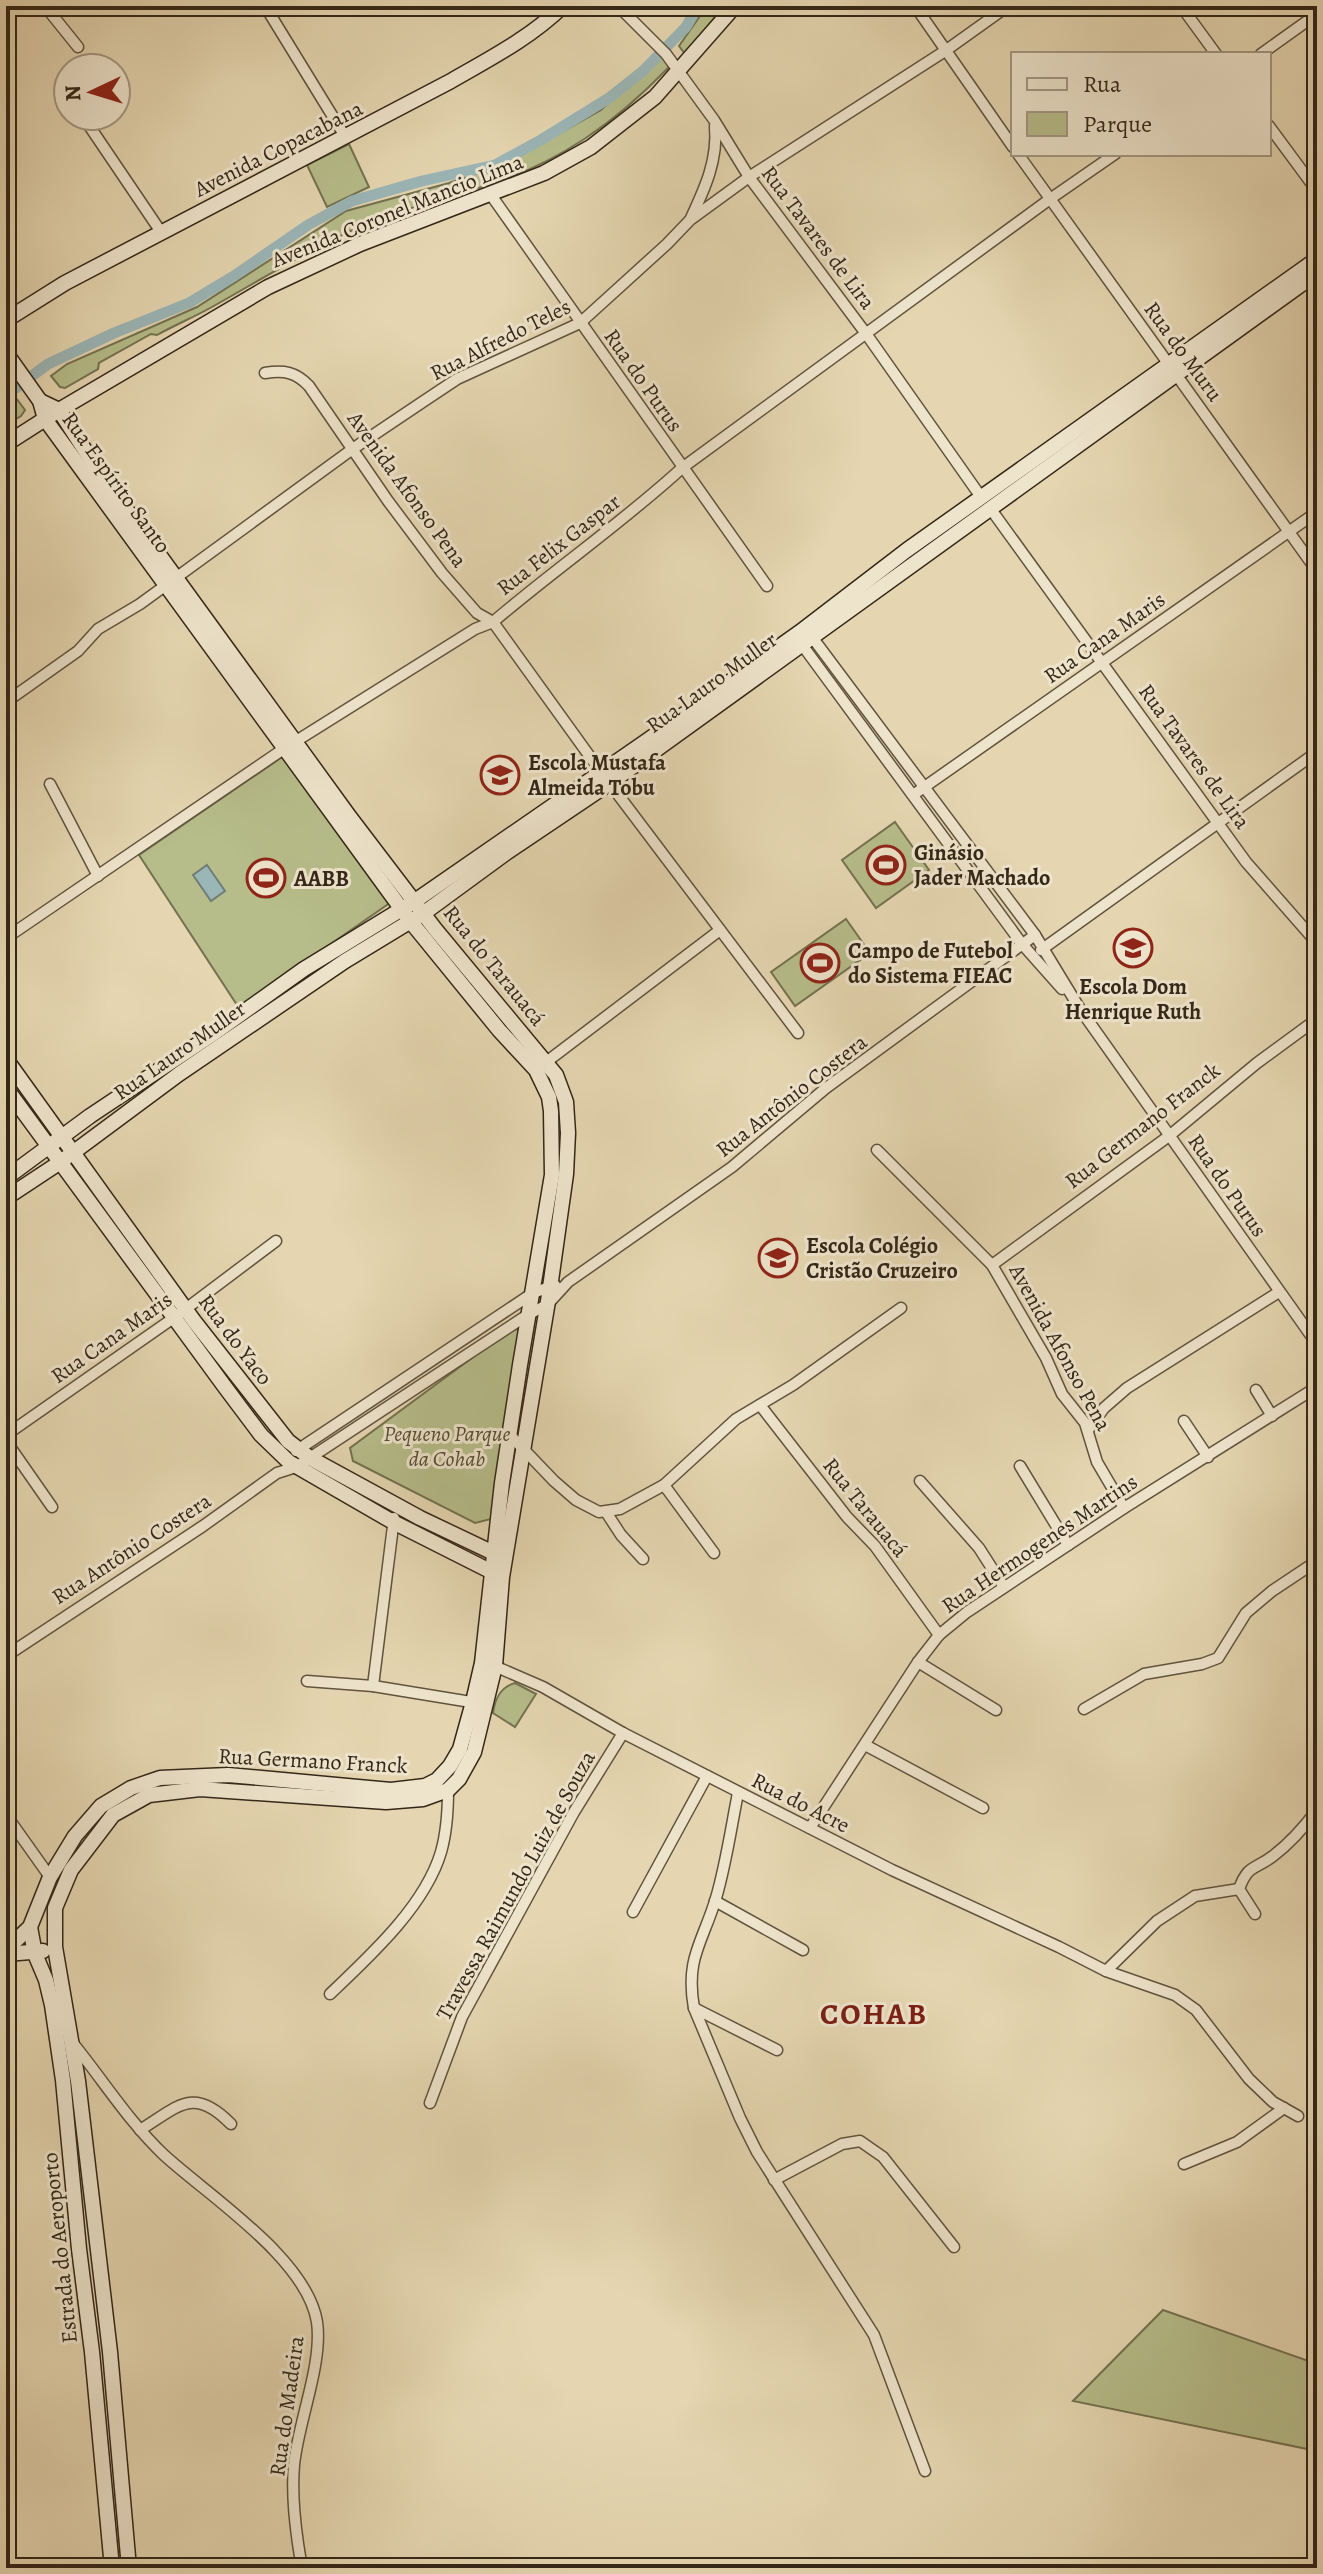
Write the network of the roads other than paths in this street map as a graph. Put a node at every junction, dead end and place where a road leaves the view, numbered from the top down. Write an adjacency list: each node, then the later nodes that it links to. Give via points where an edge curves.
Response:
1 (45, 6): 10 (street)
2 (265, 6): 18 (street)
3 (563, 6): 18 (main road, Avenida Copacabana, via 512,47)
4 (618, 6): 14 (street, Rua Tavares de Lira)
5 (735, 6): 14 (main road, Avenida Coronel Mancio Lima)
6 (915, 6): 11 (street)
7 (1008, 6): 11 (street, Rua Alfredo Teles)
8 (1181, 6): 12 (street)
9 (1317, 14): 13 (street)
10 (78, 47)
11 (945, 51): 19 (street); 22 (street, Rua Alfredo Teles)
12 (1215, 52)
13 (1264, 52)
14 (677, 70): 15 (street, Rua Tavares de Lira); 24 (main road, Avenida Coronel Mancio Lima, via 655,97 591,147)
15 (714, 120): 22 (street, Rua Tavares de Lira); 26 (street, via 712,169)
16 (1271, 129): 23 (street)
17 (93, 132): 27 (street)
18 (346, 138): 27 (main road, Avenida Copacabana)
19 (1011, 144)
20 (1019, 156): 25 (street, Rua do Muru)
21 (1112, 156): 25 (street, Rua Felix Gaspar)
22 (749, 177): 26 (street, Rua Alfredo Teles); 31 (street, Rua Tavares de Lira)
23 (1317, 191)
24 (491, 195): 30 (street, Rua do Purus); 36 (main road, Avenida Coronel Mancio Lima, via 281,280)
25 (1050, 199): 31 (street, Rua Felix Gaspar); 33 (street, Rua do Muru)
26 (690, 220): 30 (street, Rua Alfredo Teles)
27 (161, 232): 29 (main road, Avenida Copacabana)
28 (1314, 268): 33 (main road, Rua Lauro Muller)
29 (6, 320)
30 (580, 323): 39 (street, Rua Alfredo Teles, via 457,379); 40 (street, Rua do Purus)
31 (867, 335): 40 (street, Rua Felix Gaspar); 41 (street, Rua Tavares de Lira)
32 (6, 353): 35 (main road, Rua Espírito Santo)
33 (1173, 368): 41 (main road, Rua Lauro Muller); 43 (street, Rua do Muru)
34 (265, 373): 39 (street, Avenida Afonso Pena, via 282,371 301,378)
35 (40, 401): 36 (main road, Rua Espírito Santo); 37 (main road, Rua Espírito Santo)
36 (59, 410): 37 (main road, Avenida Coronel Mancio Lima); 45 (main road, Rua Espírito Santo)
37 (45, 419): 38 (main road, Avenida Coronel Mancio Lima); 45 (main road, Rua Espírito Santo)
38 (6, 444)
39 (354, 448): 45 (street, Rua Alfredo Teles); 47 (street, Avenida Afonso Pena, via 442,573 477,613)
40 (682, 468): 46 (street, Rua do Purus); 47 (street, Rua Felix Gaspar)
41 (986, 503): 48 (main road, Rua Lauro Muller); 49 (street, Rua Tavares de Lira)
42 (1317, 512): 43 (street, Rua Cana Maris)
43 (1288, 533): 44 (street, Rua do Muru); 49 (street, Rua Cana Maris)
44 (1317, 571)
45 (171, 582): 50 (street, Rua Alfredo Teles, via 98,629 78,651); 51 (main road, Rua do Tarauacá)
46 (767, 586)
47 (493, 622): 51 (street, Rua Felix Gaspar); 53 (street, Avenida Afonso Pena)
48 (803, 636): 53 (main road, Rua Lauro Muller); 55 (street, Rua do Purus); 56 (street, Rua do Purus)
49 (1103, 662): 55 (street, Rua Cana Maris); 57 (street, Rua Tavares de Lira)
50 (6, 702)
51 (290, 745): 58 (street, Rua Felix Gaspar); 59 (main road, Rua do Tarauacá)
52 (1317, 752): 57 (street)
53 (605, 778): 59 (main road, Rua Lauro Muller, via 506,853); 60 (street, Avenida Afonso Pena)
54 (50, 784): 58 (street)
55 (926, 787): 56 (street, Rua Cana Maris); 61 (street, Rua do Purus)
56 (913, 795): 64 (street, Rua do Purus)
57 (1220, 824): 63 (street, Rua Tavares de Lira, via 1266,887); 65 (street)
58 (98, 876): 62 (street, Rua Felix Gaspar)
59 (413, 911): 71 (main road, Rua do Tarauacá); 74 (main road, Rua Lauro Muller, via 304,969); 77 (main road, Rua Lauro Muller)
60 (720, 930): 69 (street, Avenida Afonso Pena); 71 (street)
61 (1035, 935): 64 (street, Rua Antônio Costera); 65 (street, Rua do Purus)
62 (6, 938)
63 (1317, 943)
64 (1022, 944): 66 (street, Rua do Purus); 83 (street, Rua Antônio Costera, via 826,1088 732,1167)
65 (1043, 949): 66 (street); 67 (street, Rua do Purus)
66 (1033, 956): 67 (street, Rua do Purus)
67 (1080, 1009): 73 (street, Rua do Purus)
68 (1317, 1019): 73 (street, Rua Germano Franck)
69 (798, 1033)
70 (6, 1059): 74 (main road, Rua do Yaco)
71 (541, 1066): 84 (main road, Rua do Tarauacá, via 563,1089 568,1133); 86 (main road, Rua do Tarauacá, via 553,1127 552,1175)
72 (6, 1088): 75 (main road, Rua do Yaco)
73 (1169, 1136): 82 (street, Rua Germano Franck); 85 (street, Rua do Purus)
74 (63, 1137): 75 (main road, Rua Lauro Muller); 77 (main road, Rua do Yaco)
75 (50, 1148): 78 (main road, Rua do Yaco); 79 (main road, Rua Lauro Muller)
76 (877, 1150): 82 (street, Avenida Afonso Pena)
77 (73, 1152): 78 (main road, Rua Lauro Muller); 89 (main road, Rua do Yaco)
78 (59, 1163): 80 (main road, Rua Lauro Muller); 89 (main road, Rua do Yaco)
79 (6, 1178)
80 (6, 1198)
81 (276, 1241): 89 (street, Rua Cana Maris)
82 (992, 1265): 101 (street, Avenida Afonso Pena, via 1062,1394)
83 (568, 1282): 84 (street, Rua Antônio Costera); 87 (street, Rua Antônio Costera)
84 (550, 1286): 86 (street, Rua Antônio Costera); 87 (main road, Rua do Tarauacá)
85 (1279, 1292): 93 (street, Rua do Purus); 101 (street, via 1127,1388)
86 (533, 1293): 90 (main road, Rua do Tarauacá); 91 (street, Rua Antônio Costera)
87 (547, 1305): 90 (street, Rua Antônio Costera); 104 (main road, Rua do Tarauacá)
88 (901, 1308): 97 (street)
89 (180, 1313): 103 (street, Rua Cana Maris); 106 (main road, Rua do Yaco, via 261,1435)
90 (529, 1314): 92 (street, Rua Antônio Costera); 102 (main road, Rua do Tarauacá)
91 (476, 1331): 92 (street); 96 (street, Rua Antônio Costera)
92 (485, 1343): 98 (street, Rua Antônio Costera)
93 (1317, 1344)
94 (1317, 1387): 99 (street, Rua Hermogenes Martins)
95 (1256, 1390): 99 (street)
96 (378, 1397): 98 (street); 106 (street, Rua Antônio Costera)
97 (760, 1405): 109 (street, via 717,1434); 122 (street, Rua Tarauacá, via 875,1546)
98 (387, 1409): 106 (street, Rua Antônio Costera)
99 (1272, 1416): 105 (street, Rua Hermogenes Martins)
100 (1184, 1421): 105 (street)
101 (1088, 1430): 112 (street, Avenida Afonso Pena, via 1097,1462)
102 (510, 1435): 104 (street); 117 (main road, Rua Germano Franck)
103 (6, 1438): 111 (street)
104 (524, 1448): 113 (street, via 576,1500); 117 (main road, Rua Germano Franck)
105 (1208, 1457): 112 (street, Rua Hermogenes Martins)
106 (297, 1459): 110 (main road, Rua do Yaco); 114 (main road, Rua do Yaco); 123 (street, Rua Antônio Costera)
107 (1020, 1466): 115 (street)
108 (920, 1481): 121 (street, via 979,1548)
109 (664, 1485): 113 (street); 116 (street)
110 (397, 1505): 114 (street); 117 (main road, Rua do Yaco)
111 (52, 1507)
112 (1124, 1508): 115 (street, Rua Hermogenes Martins)
113 (606, 1512): 118 (street)
114 (393, 1522): 120 (main road, Rua do Yaco); 127 (street)
115 (1068, 1545): 121 (street, Rua Hermogenes Martins)
116 (714, 1553)
117 (500, 1557): 120 (main road, Rua Germano Franck)
118 (643, 1559)
119 (1317, 1561): 129 (street, via 1246,1613 1218,1658 1144,1674)
120 (497, 1574): 125 (main road, Rua Germano Franck)
121 (1004, 1587): 122 (street, Rua Hermogenes Martins)
122 (939, 1635): 124 (street, Rua Hermogenes Martins)
123 (6, 1656)
124 (918, 1662): 130 (street); 132 (street, Rua Hermogenes Martins)
125 (488, 1664): 128 (main road, Rua Germano Franck); 131 (street, Rua do Acre, via 543,1687)
126 (307, 1681): 127 (street)
127 (373, 1686): 128 (street)
128 (480, 1703): 134 (main road, Rua Germano Franck, via 455,1757 437,1780 425,1786); 135 (main road, Rua Germano Franck, via 474,1752)
129 (1084, 1709)
130 (996, 1710)
131 (623, 1733): 133 (street, Rua do Acre); 159 (street, Travessa Raimundo Luiz de Souza, via 462,2017)
132 (865, 1745): 137 (street); 140 (street, Rua Hermogenes Martins)
133 (707, 1776): 136 (street, Rua do Acre); 144 (street)
134 (255, 1786): 135 (main road, Rua Germano Franck, via 386,1802 423,1799); 141 (main road, Rua Germano Franck, via 228,1775 160,1778 131,1788 101,1806); 147 (main road, Rua Germano Franck, via 160,1792 113,1815 71,1870 55,1908)
135 (448, 1790): 153 (street, via 441,1853 428,1881 396,1926)
136 (738, 1793): 140 (street, Rua do Acre); 143 (street)
137 (983, 1808)
138 (1317, 1810): 142 (street, via 1271,1858 1252,1866)
139 (6, 1815): 141 (street)
140 (810, 1828): 152 (street, Rua do Acre)
141 (50, 1877): 146 (main road, Rua Germano Franck)
142 (1239, 1889): 145 (street); 152 (street, via 1195,1896 1157,1921)
143 (715, 1901): 149 (street); 155 (street, via 692,1964)
144 (633, 1912)
145 (1255, 1914)
146 (30, 1927): 147 (main road); 150 (main road, Rua Germano Franck); 151 (main road, Estrada do Aeroporto)
147 (54, 1927): 148 (main road, Rua Germano Franck)
148 (55, 1947): 151 (main road, Rua Germano Franck); 154 (main road, Estrada do Aeroporto)
149 (803, 1950)
150 (6, 1952): 151 (main road, Rua Germano Franck)
151 (35, 1954): 154 (main road, Estrada do Aeroporto)
152 (1106, 1971): 160 (street, Rua do Acre, via 1175,1995 1196,2010 1242,2072)
153 (330, 1994)
154 (58, 2005): 156 (main road, Estrada do Aeroporto); 157 (main road, Estrada do Aeroporto)
155 (694, 2008): 158 (street); 165 (street, via 740,2118)
156 (57, 2034): 157 (street, Rua do Madeira); 168 (main road, Estrada do Aeroporto)
157 (71, 2041): 163 (street, Rua do Madeira); 169 (main road, Estrada do Aeroporto, via 110,2352)
158 (777, 2050)
159 (430, 2103)
160 (1284, 2108): 161 (street, Rua do Acre); 164 (street, via 1237,2142)
161 (1298, 2116)
162 (231, 2124): 163 (street, via 217,2109 199,2101)
163 (140, 2130): 170 (street, Rua do Madeira, via 239,2217 300,2278 310,2298 317,2324 316,2352 294,2466)
164 (1184, 2164)
165 (774, 2180): 166 (street, via 842,2144 860,2141 883,2157); 167 (street, via 874,2335)
166 (954, 2247)
167 (925, 2471)
168 (112, 2568)
169 (129, 2568)
170 (302, 2568)

